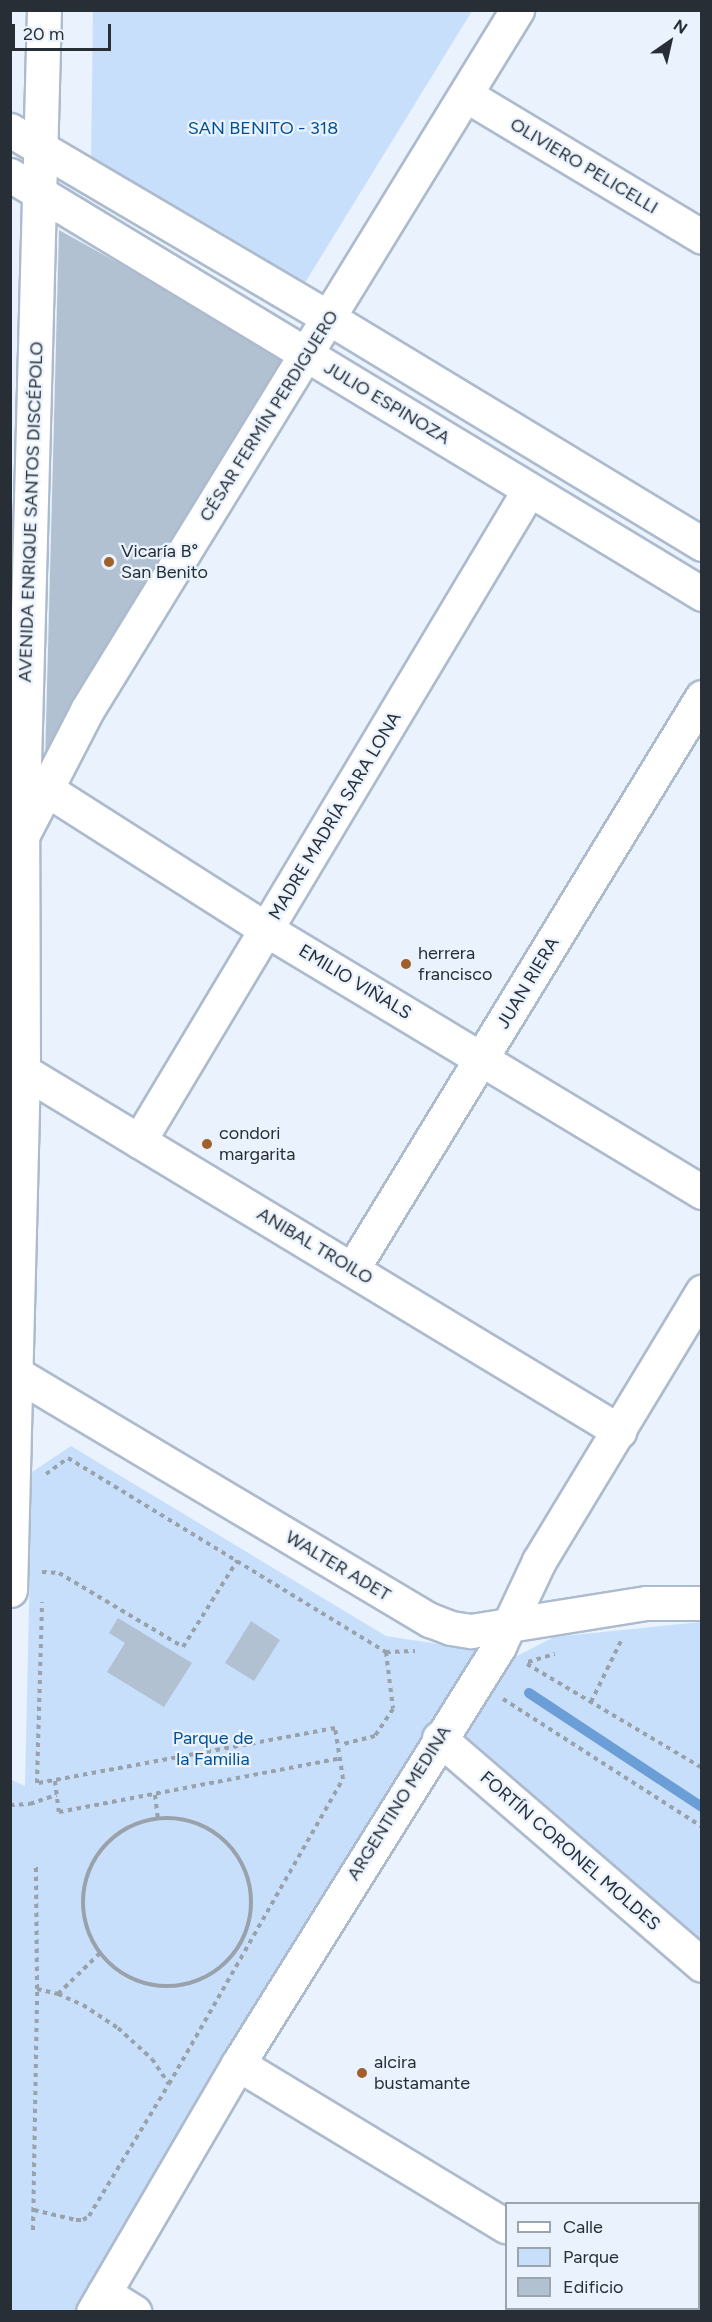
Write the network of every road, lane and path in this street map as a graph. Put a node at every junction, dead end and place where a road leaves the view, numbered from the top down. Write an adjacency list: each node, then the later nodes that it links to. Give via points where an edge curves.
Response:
1 (44, 10): 5 (street, AVENIDA ENRIQUE SANTOS DISCÉPOLO)
2 (517, 10): 3 (street, CÉSAR FERMÍN PERDIGUERO)
3 (466, 95): 8 (street, OLIVIERO PELICELLI); 9 (street, CÉSAR FERMÍN PERDIGUERO)
4 (10, 130): 5 (street)
5 (41, 149): 7 (street, AVENIDA ENRIQUE SANTOS DISCÉPOLO); 9 (street)
6 (10, 175): 7 (street, JULIO ESPINOZA)
7 (41, 193): 10 (street, JULIO ESPINOZA); 11 (street, AVENIDA ENRIQUE SANTOS DISCÉPOLO)
8 (702, 237)
9 (329, 318): 10 (street, CÉSAR FERMÍN PERDIGUERO); 13 (street)
10 (307, 355): 12 (street, JULIO ESPINOZA); 16 (street, CÉSAR FERMÍN PERDIGUERO, via 87,710)
11 (21, 486): 16 (street, AVENIDA ENRIQUE SANTOS DISCÉPOLO)
12 (529, 490): 14 (street, JULIO ESPINOZA); 18 (street, MADRE MADRÍA SARA LONA)
13 (702, 544)
14 (702, 594)
15 (702, 697): 19 (street, JUAN RIERA)
16 (27, 779): 17 (street, AVENIDA ENRIQUE SANTOS DISCÉPOLO); 18 (street, EMILIO VIÑALS)
17 (16, 847): 20 (street, AVENIDA ENRIQUE SANTOS DISCÉPOLO)
18 (267, 930): 19 (street, EMILIO VIÑALS); 21 (street, MADRE MADRÍA SARA LONA)
19 (482, 1059): 22 (street, EMILIO VIÑALS); 23 (street, JUAN RIERA)
20 (17, 1066): 21 (street, ANIBAL TROILO); 25 (street, AVENIDA ENRIQUE SANTOS DISCÉPOLO)
21 (139, 1142): 23 (street, ANIBAL TROILO)
22 (702, 1192)
23 (353, 1268): 26 (street, ANIBAL TROILO)
24 (702, 1292): 26 (street, ARGENTINO MEDINA)
25 (13, 1372): 27 (street, AVENIDA ENRIQUE SANTOS DISCÉPOLO); 34 (street, WALTER ADET, via 430,1620 471,1631)
26 (620, 1431): 34 (street, ARGENTINO MEDINA, via 539,1561)
27 (22, 1475): 29 (path, via 68,1458); 32 (street, AVENIDA ENRIQUE SANTOS DISCÉPOLO)
28 (42, 1560): 30 (path)
29 (237, 1561): 30 (path, via 183,1647 59,1573); 38 (path)
30 (42, 1572): 31 (path)
31 (42, 1584)
32 (26, 1593): 47 (path, via 37,1783)
33 (702, 1603): 34 (street, WALTER ADET, via 646,1603)
34 (509, 1627): 43 (street, ARGENTINO MEDINA)
35 (612, 1639): 42 (path, via 623,1636)
36 (420, 1650): 38 (path)
37 (567, 1651): 39 (path)
38 (386, 1652): 44 (path, via 393,1709 375,1736)
39 (525, 1663): 40 (path); 42 (path)
40 (517, 1667)
41 (501, 1698): 52 (path)
42 (591, 1702): 46 (path)
43 (440, 1738): 57 (street, FORTÍN CORONEL MOLDES); 60 (street, ARGENTINO MEDINA)
44 (340, 1745): 45 (path); 47 (path, via 336,1728)
45 (342, 1758): 48 (path); 55 (path, via 340,1787)
46 (702, 1768)
47 (55, 1781): 49 (path)
48 (154, 1794): 49 (path, via 59,1812); 51 (path)
49 (57, 1795): 50 (path, via 30,1804)
50 (10, 1805)
51 (158, 1818): 54 (path, via 184,1820 209,1830 230,1847 244,1870 251,1896 248,1923); 56 (path, via 133,1825 112,1838 95,1858 85,1881 87,1931)
52 (702, 1827)
53 (36, 1866): 58 (path)
54 (238, 1948): 55 (path); 56 (path, via 220,1968 197,1981 170,1986 143,1983 119,1971)
55 (245, 1952): 61 (path)
56 (100, 1953): 59 (path)
57 (702, 1965)
58 (37, 1989): 59 (path); 62 (path)
59 (58, 1994): 61 (path, via 118,2028 152,2060)
60 (238, 2064): 63 (street); 65 (street, ARGENTINO MEDINA)
61 (169, 2084): 62 (path, via 90,2216 76,2220)
62 (34, 2210): 64 (path)
63 (505, 2225)
64 (33, 2230)
65 (99, 2302): 66 (street)
66 (135, 2312)

